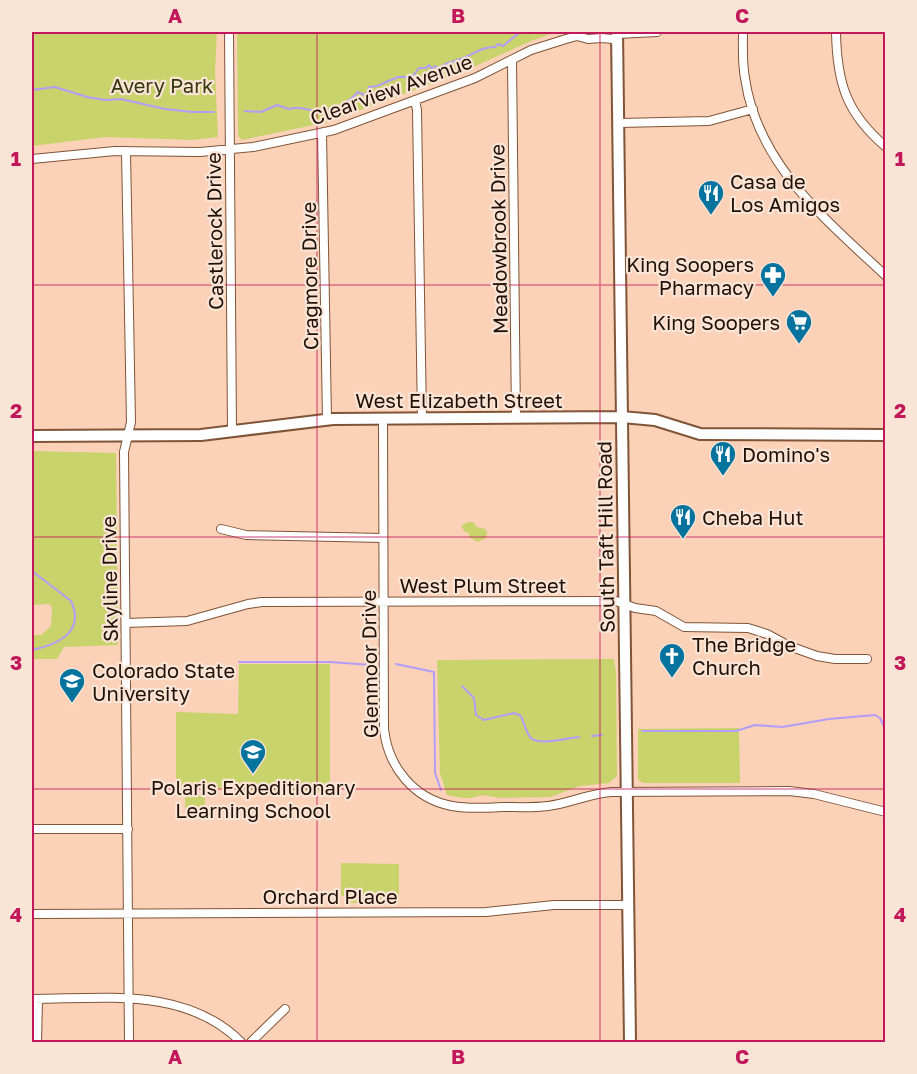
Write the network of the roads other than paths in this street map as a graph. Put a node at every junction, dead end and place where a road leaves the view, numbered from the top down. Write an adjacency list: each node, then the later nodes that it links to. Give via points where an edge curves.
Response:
1 (229, 32): 14 (street, Castlerock Drive)
2 (657, 32): 6 (street, Clearview Avenue)
3 (743, 32): 9 (street, via 745,78)
4 (836, 32): 12 (street, via 845,97 863,126)
5 (579, 34): 6 (street, Clearview Avenue, via 588,39); 7 (street, Clearview Avenue, via 531,50)
6 (617, 36): 10 (main road, South Taft Hill Road)
7 (512, 61): 8 (street, Clearview Avenue); 18 (street, Meadowbrook Drive)
8 (415, 100): 11 (street, Clearview Avenue); 21 (street)
9 (753, 109): 10 (street, via 709,121); 16 (street, via 776,161 800,193)
10 (619, 123): 17 (main road, South Taft Hill Road)
11 (322, 133): 14 (street, Clearview Avenue); 19 (street, Cragmore Drive)
12 (885, 147)
13 (126, 151): 14 (street, Clearview Avenue); 15 (street, Clearview Avenue); 25 (street, Skyline Drive, via 131,422)
14 (229, 151): 22 (street, Castlerock Drive)
15 (32, 159)
16 (885, 276)
17 (622, 417): 18 (main road, West Elizabeth Street); 23 (main road, West Elizabeth Street, via 655,420 700,434); 29 (main road, South Taft Hill Road)
18 (516, 418): 21 (main road, West Elizabeth Street)
19 (327, 419): 20 (main road, West Elizabeth Street); 22 (main road, West Elizabeth Street)
20 (382, 419): 21 (main road, West Elizabeth Street); 27 (street, Glenmoor Drive)
21 (422, 419)
22 (232, 431): 25 (main road, West Elizabeth Street)
23 (885, 435)
24 (32, 436): 25 (main road, West Elizabeth Street)
25 (128, 436): 30 (street, Skyline Drive, via 124,452)
26 (221, 528): 27 (street, via 246,535)
27 (383, 538): 28 (street, Glenmoor Drive)
28 (383, 602): 29 (street, West Plum Street, via 616,601); 30 (street, West Plum Street, via 262,602 186,621); 32 (street, Glenmoor Drive, via 386,745 397,769 417,790 441,804 464,808 548,806 595,793)
29 (624, 605): 31 (street, West Plum Street, via 656,611 684,627 744,627 817,656); 32 (main road, South Taft Hill Road)
30 (126, 623): 35 (street, Skyline Drive)
31 (867, 658)
32 (627, 793): 33 (street, via 802,792); 36 (main road, South Taft Hill Road)
33 (885, 812)
34 (32, 829): 35 (street)
35 (128, 829): 37 (street, Skyline Drive)
36 (628, 905): 37 (street, Orchard Place, via 554,905 486,912); 46 (main road, South Taft Hill Road)
37 (129, 913): 38 (street, Orchard Place); 39 (street, Skyline Drive)
38 (32, 914)
39 (129, 998): 40 (street); 43 (street, Skyline Drive); 44 (street, via 195,1012)
40 (35, 999): 42 (street)
41 (285, 1009): 45 (street)
42 (37, 1042)
43 (129, 1042)
44 (241, 1042)
45 (251, 1042)
46 (630, 1042)

